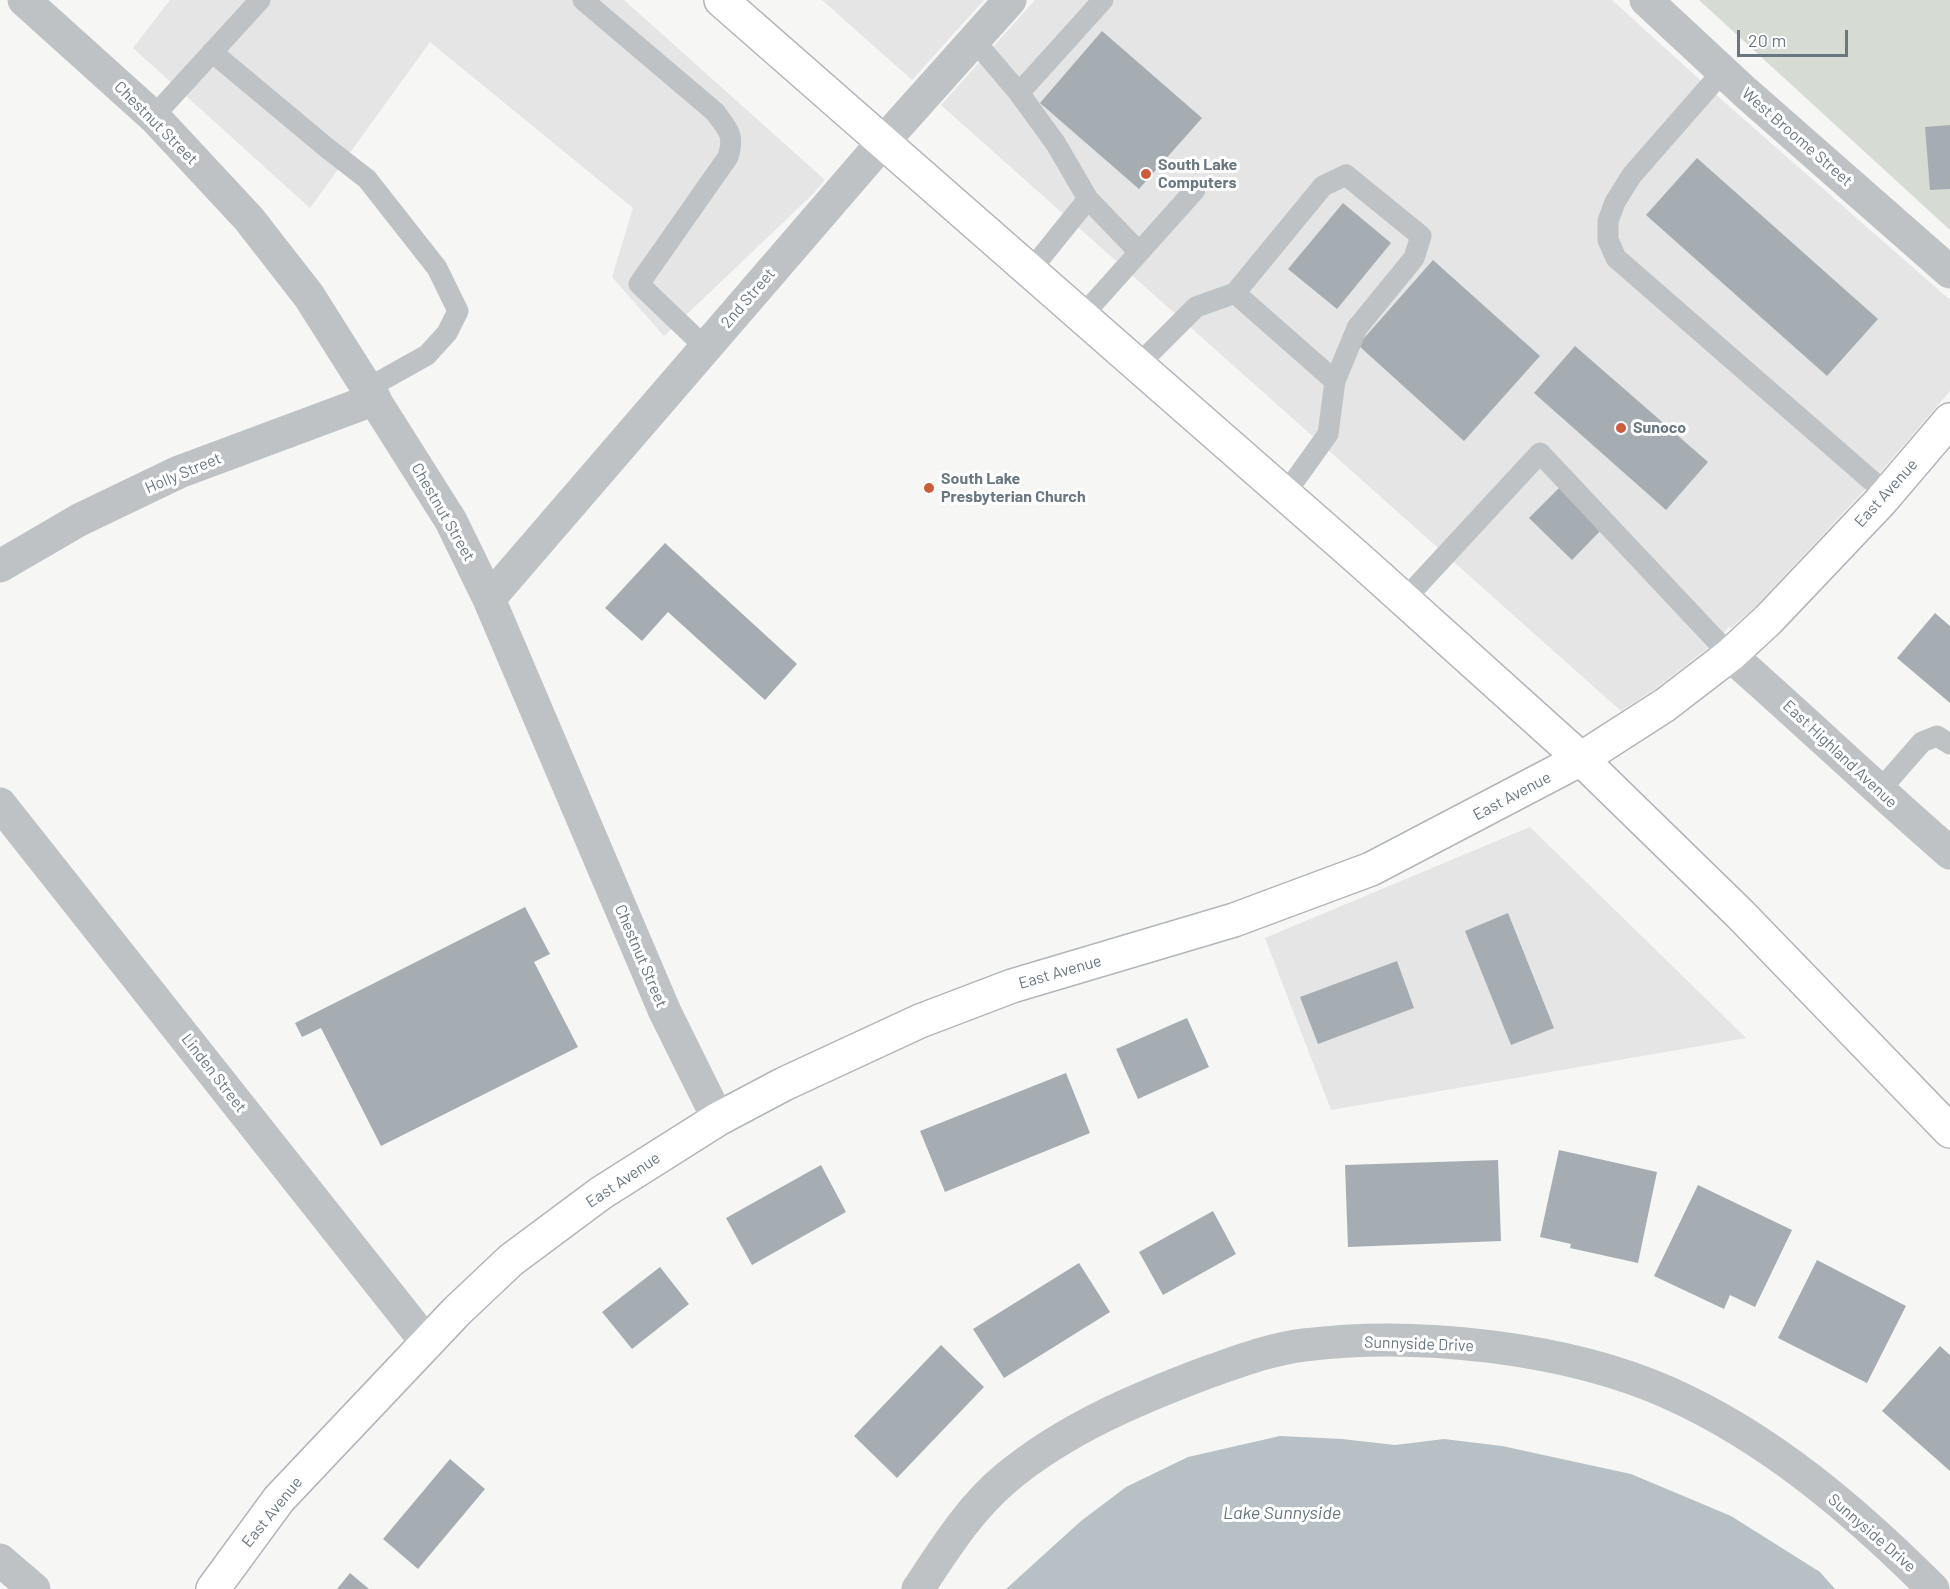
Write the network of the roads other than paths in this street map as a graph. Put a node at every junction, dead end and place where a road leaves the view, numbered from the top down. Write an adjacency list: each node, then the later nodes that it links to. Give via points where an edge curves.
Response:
1 (24, 0): 12 (street, Chestnut Street)
2 (260, 0): 9 (lane)
3 (583, 0): 21 (lane, via 715,112 727,128 732,143 728,157 639,284)
4 (721, 0): 13 (main road)
5 (1010, 0): 8 (street, 2nd Street)
6 (1103, 0): 11 (lane)
7 (1646, 0): 10 (street, West Broome Street)
8 (975, 40): 11 (lane); 13 (street, 2nd Street)
9 (212, 52): 12 (lane); 24 (lane, via 367,179 437,268 458,311 447,333 427,355)
10 (1723, 71): 18 (street, West Broome Street); 27 (lane, via 1632,176 1615,202 1608,221 1608,240 1616,258)
11 (1018, 93): 15 (lane, via 1056,144)
12 (153, 117): 24 (street, Chestnut Street, via 249,219 309,296)
13 (884, 142): 17 (main road); 21 (street, 2nd Street)
14 (1195, 190): 16 (lane)
15 (1088, 199): 16 (lane); 17 (lane)
16 (1139, 252): 20 (lane)
17 (1030, 271): 20 (main road)
18 (1950, 272)
19 (1235, 293): 22 (lane, via 1197,307); 23 (lane); 23 (lane, via 1323,186 1346,176 1421,236 1414,258 1357,328)
20 (1082, 316): 22 (main road)
21 (706, 348): 29 (street, 2nd Street)
22 (1138, 365): 26 (main road)
23 (1335, 381): 26 (lane, via 1328,434)
24 (372, 394): 28 (street, Holly Street, via 178,472 79,520); 29 (street, Chestnut Street, via 451,521)
25 (1950, 420): 27 (main road, East Avenue)
26 (1285, 494): 30 (main road)
27 (1887, 494): 31 (main road, East Avenue)
28 (0, 566)
29 (489, 599): 37 (street, Chestnut Street, via 665,1012)
30 (1404, 600): 31 (lane, via 1539,453); 33 (main road)
31 (1730, 655): 33 (main road, East Avenue, via 1665,705); 34 (street, East Highland Avenue)
32 (1950, 744): 34 (lane, via 1937,736 1922,742)
33 (1581, 759): 37 (main road, East Avenue, via 1371,868 1234,920 1012,986 951,1009 784,1083); 38 (main road, via 1741,915)
34 (1880, 790): 36 (street, East Highland Avenue)
35 (0, 804): 39 (street, Linden Street)
36 (1950, 853)
37 (718, 1119): 39 (main road, East Avenue, via 601,1193 512,1260)
38 (1950, 1131)
39 (427, 1343): 42 (main road, East Avenue, via 279,1499)
40 (0, 1560): 41 (street)
41 (34, 1589)
42 (213, 1589)
43 (918, 1589): 44 (street, Sunnyside Drive, via 956,1532 1003,1480 1043,1449 1103,1414 1258,1354 1303,1345 1390,1339 1459,1343 1545,1356 1613,1372 1669,1393 1731,1425 1796,1468 1881,1538)
44 (1933, 1589)

